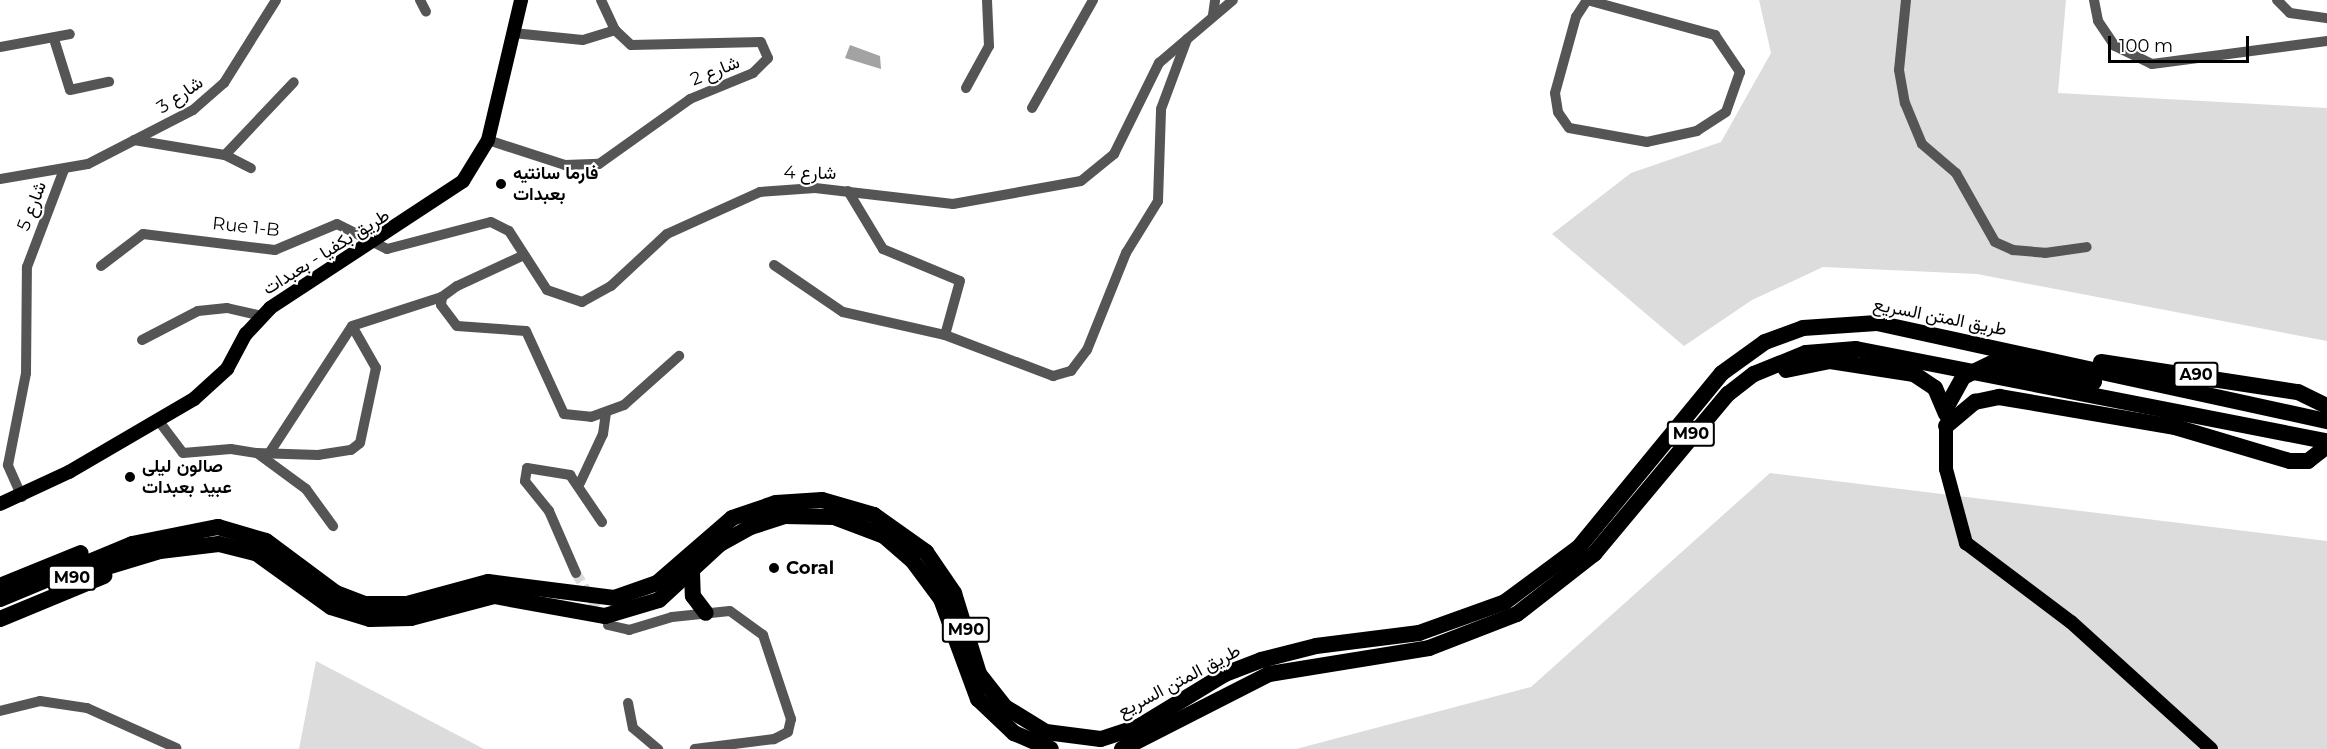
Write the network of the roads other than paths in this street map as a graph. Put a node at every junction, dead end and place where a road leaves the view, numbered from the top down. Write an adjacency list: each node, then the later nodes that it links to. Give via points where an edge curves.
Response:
1 (267, 0): 14 (street)
2 (276, 0): 14 (street, شارع 3)
3 (420, 0): 15 (street)
4 (520, 0): 19 (main road, طريق بكفيا - بعبدات)
5 (601, 0): 18 (street)
6 (987, 0): 27 (street, via 989,46)
7 (1093, 0): 28 (street)
8 (1215, 0): 16 (street)
9 (1233, 0): 16 (street, شارع 4)
10 (1587, 0): 10 (street, via 1715,35 1739,64 1739,80 1726,112 1697,131 1647,142 1569,128 1558,112 1555,93 1576,17)
11 (1906, 0): 37 (street, via 1899,70 1905,103 1922,144 1956,173 1995,242 2013,250 2045,253)
12 (2094, 0): 23 (street, via 2098,21 2115,46 2152,64)
13 (2277, 0): 17 (street, via 2289,13)
14 (269, 12): 29 (street, شارع 3, via 215,93)
15 (426, 12)
16 (1213, 15): 22 (street, شارع 4)
17 (2327, 18)
18 (615, 30): 19 (street, via 590,40); 30 (street, شارع 2, via 643,49 761,42 768,58 753,74 690,99 599,164 565,165)
19 (513, 33): 30 (main road, طريق بكفيا - بعبدات)
20 (70, 34): 21 (street)
21 (54, 39): 24 (street); 25 (street, via 70,90)
22 (1188, 39): 35 (street, شارع 4, via 1159,63 1105,165 1081,182 953,204); 44 (street, via 1161,109 1158,201 1126,253 1076,368 1053,376)
23 (2327, 41)
24 (0, 47)
25 (109, 82)
26 (294, 82): 31 (street)
27 (966, 88)
28 (1032, 108)
29 (134, 140): 31 (street); 33 (street, شارع 3)
30 (488, 140): 36 (main road, طريق بكفيا - بعبدات, via 463,182)
31 (225, 154): 32 (street)
32 (251, 168)
33 (63, 172): 34 (street, شارع 3); 63 (street, شارع 5, via 27,267 26,373 8,465)
34 (0, 179)
35 (848, 191): 38 (street, شارع 4, via 777,189 698,216 668,234 611,286 582,302 547,290); 44 (street, via 883,249 960,281)
36 (370, 245): 38 (street, شارع 4, via 400,249 491,222 509,231); 40 (street, Rue 1-B, via 337,224 275,250 143,234); 42 (main road, طريق بكفيا - بعبدات)
37 (2087, 247)
38 (522, 256): 41 (street)
39 (774, 265): 44 (street, via 843,312)
40 (101, 266)
41 (442, 297): 43 (street); 52 (street, via 445,316 457,326 520,327 532,336 564,414 579,418)
42 (261, 316): 45 (street, via 227,308 198,311); 53 (main road, طريق بكفيا - بعبدات, via 219,379)
43 (352, 326): 60 (street); 60 (street, via 376,368 360,443 351,450 318,455)
44 (945, 335)
45 (142, 340)
46 (679, 356): 52 (street, via 641,394)
47 (2073, 364): 49 (highway, طريق المتن السريع / M90); 51 (highway, A90, via 2124,364); 67 (highway, طريق المتن السريع / M90, via 1877,323 1828,323 1782,335 1722,374 1579,547 1513,597 1429,630 1316,645 1261,660 1225,674 1138,727 1101,739 1054,734 1005,707 979,674 954,593 926,552 874,515 822,500 776,503 732,518 657,583 628,596 604,599 535,584 488,582 407,604 364,604 336,593 286,553 243,531 203,528)
48 (1747, 378): 50 (highway, via 1820,362 1879,366 1923,377); 55 (highway, طريق المتن السريع / M90, via 1806,353 1856,349); 84 (highway, طريق المتن السريع / M90, via 1695,429 1594,554 1517,614 1429,648 1269,674)
49 (2209, 396): 50 (highway, A90, via 2174,399 1986,364 1963,377); 54 (highway, طريق المتن السريع / M90)
50 (1949, 401): 56 (highway)
51 (2323, 402)
52 (606, 413): 62 (street, via 603,434)
53 (158, 420): 61 (street, via 183,453 231,448); 63 (main road, طريق بكفيا - بعبدات)
54 (2327, 421)
55 (2252, 424): 57 (highway, via 2242,428 2191,421); 58 (highway, طريق المتن السريع / M90)
56 (1946, 426): 57 (highway, via 1988,397); 85 (main road, via 1946,469 1966,543 2072,622)
57 (2175, 427): 59 (highway, via 2301,463)
58 (2327, 441)
59 (2327, 446)
60 (270, 452): 61 (street)
61 (257, 453): 66 (street, via 306,489)
62 (580, 483): 65 (street); 70 (street, via 537,465 524,475 549,511)
63 (22, 497): 64 (main road, طريق بكفيا - بعبدات)
64 (0, 504)
65 (602, 522)
66 (333, 526)
67 (132, 544): 71 (highway, via 102,547 37,567); 72 (highway, M90)
68 (148, 555): 69 (highway, M90, via 197,544 239,547 272,561 331,607 391,620 494,596 593,616 626,613 658,600); 73 (highway, M90); 75 (highway)
69 (692, 572): 74 (highway, via 693,596); 83 (highway, M90, via 740,532 784,516 834,518 884,536 912,560 941,599 978,699 1014,733)
70 (576, 573)
71 (0, 586)
72 (0, 599)
73 (0, 609)
74 (706, 614): 76 (street, via 630,630); 79 (street, via 738,613 763,635 791,719 782,736)
75 (0, 619)
76 (608, 625)
77 (628, 703): 82 (street, via 633,729)
78 (0, 711): 80 (street, via 39,701 87,708)
79 (730, 746): 81 (street)
80 (176, 748)
81 (701, 748)
82 (658, 749)
83 (1051, 749)
84 (1122, 749)
85 (2211, 749)

